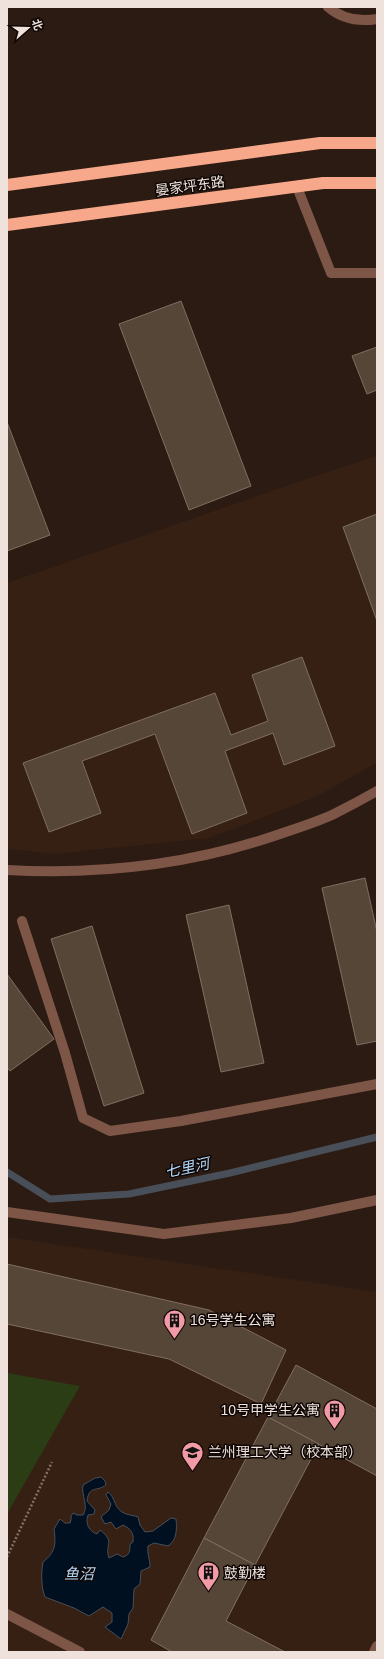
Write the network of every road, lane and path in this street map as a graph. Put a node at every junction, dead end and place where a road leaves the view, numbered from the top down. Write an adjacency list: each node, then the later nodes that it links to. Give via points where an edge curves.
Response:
1 (328, 7): 2 (street, via 343,17 358,21)
2 (377, 19)
3 (377, 143): 5 (highway, 晏家坪东路, via 320,143)
4 (377, 182): 6 (highway, 晏家坪东路)
5 (7, 185)
6 (297, 186): 7 (highway, 晏家坪东路); 8 (street, via 331,273)
7 (7, 225)
8 (377, 273)
9 (377, 791): 10 (street, via 333,814 294,829 214,853 173,862 80,871)
10 (7, 870)
11 (22, 921): 12 (street, via 65,1053 83,1118 110,1131 181,1121)
12 (377, 1084)
13 (377, 1200): 14 (street, via 291,1218 164,1234)
14 (7, 1212)
15 (52, 1462): 16 (path)
16 (7, 1557)
17 (7, 1614): 19 (street)
18 (377, 1646): 20 (street)
19 (80, 1652)
20 (374, 1652)

